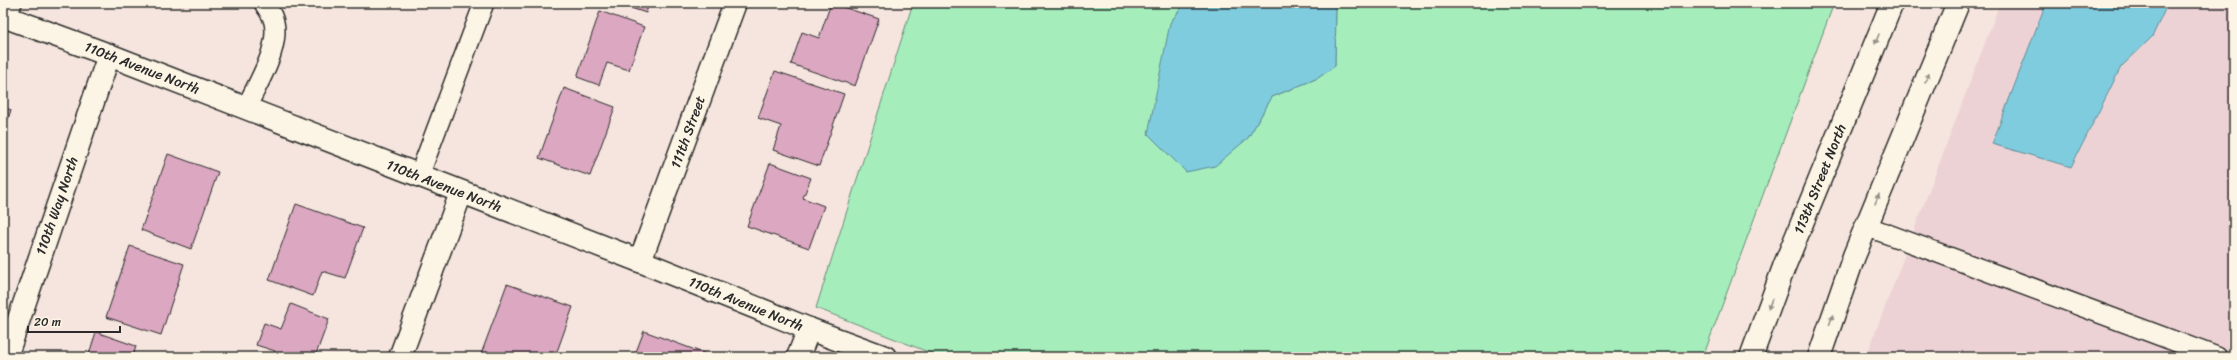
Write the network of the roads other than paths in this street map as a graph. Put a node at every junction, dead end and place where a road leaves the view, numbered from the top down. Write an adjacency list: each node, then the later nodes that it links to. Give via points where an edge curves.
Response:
1 (264, 3): 8 (lane, via 272,17 275,39 270,58)
2 (484, 3): 9 (lane)
3 (735, 3): 12 (street, 111th Street)
4 (1892, 3): 18 (street, 113th Street North, one-way to 18)
5 (1958, 3): 11 (street, one-way to 5)
6 (7, 12): 7 (street, 110th Avenue North)
7 (109, 55): 8 (street, 110th Avenue North); 14 (street, 110th Way North)
8 (246, 108): 9 (street, 110th Avenue North)
9 (419, 176): 10 (street, 110th Avenue North)
10 (462, 193): 12 (street, 110th Avenue North); 15 (street)
11 (1866, 226): 19 (street, one-way to 11); 20 (lane)
12 (640, 261): 13 (street, 110th Avenue North)
13 (809, 329): 16 (street); 17 (street, 110th Avenue North)
14 (6, 357)
15 (400, 357)
16 (798, 357)
17 (885, 357)
18 (1750, 357)
19 (1819, 357)
20 (2217, 357)

